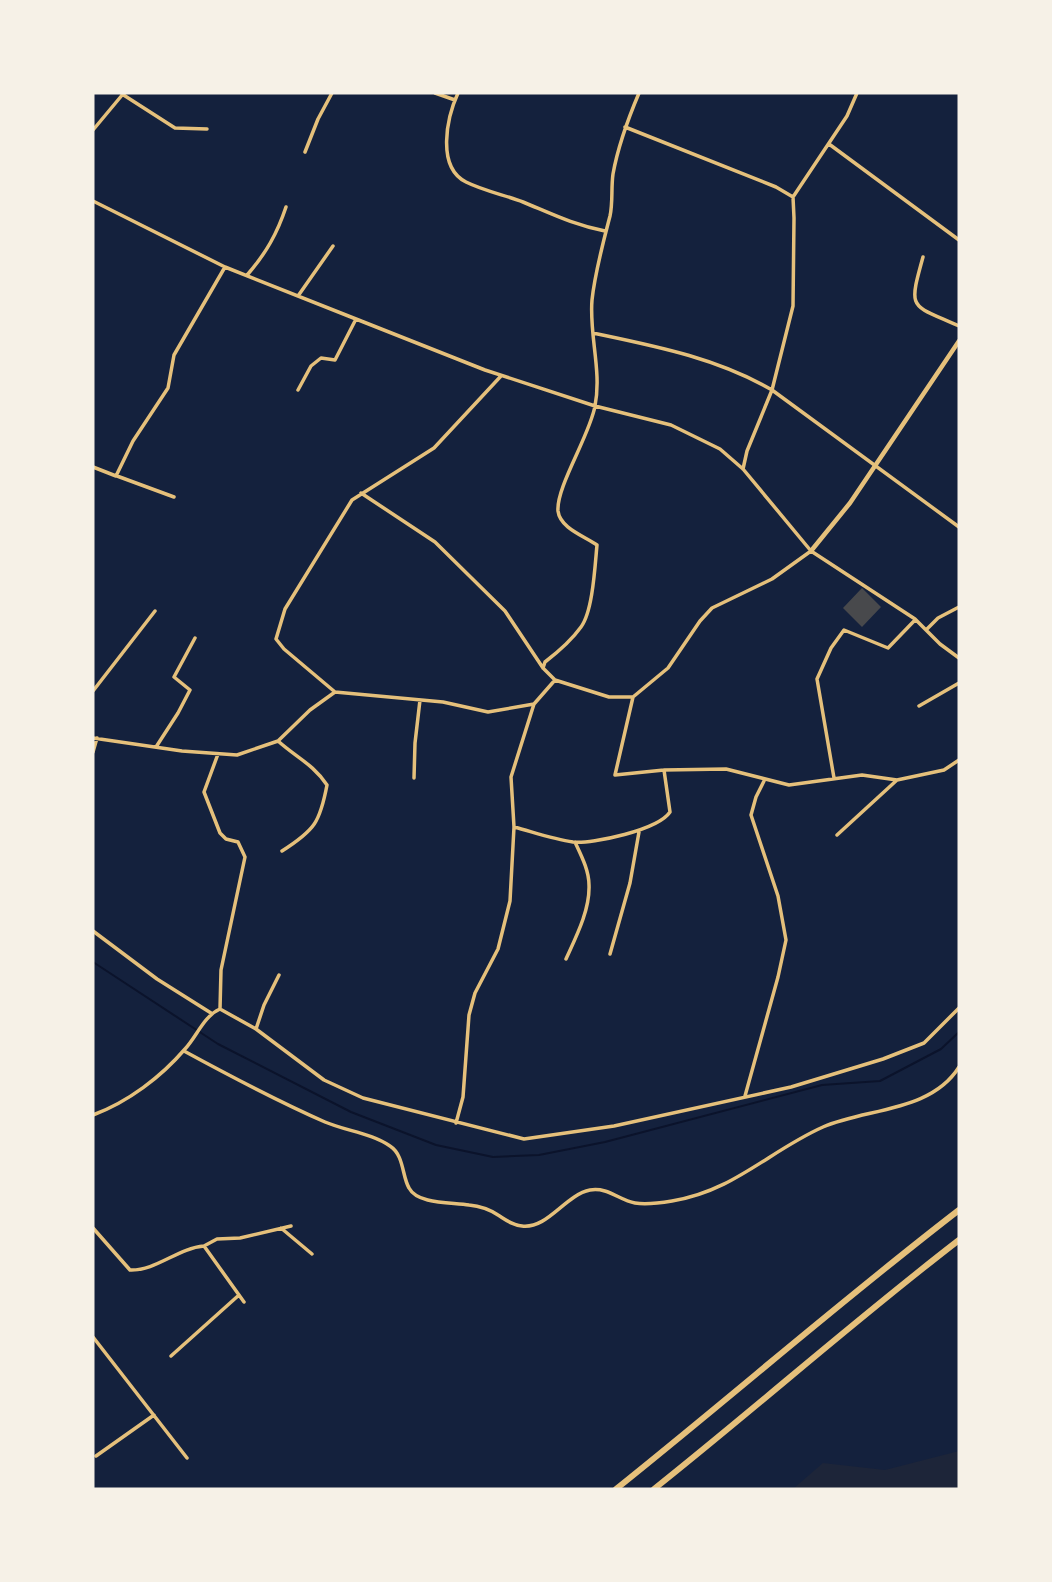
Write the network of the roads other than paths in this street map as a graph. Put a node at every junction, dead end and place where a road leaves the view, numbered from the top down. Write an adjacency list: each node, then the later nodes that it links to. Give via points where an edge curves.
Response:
1 (332, 93): 12 (street)
2 (435, 93): 7 (street)
3 (458, 93): 7 (street)
4 (639, 93): 8 (street)
5 (857, 93): 11 (street)
6 (123, 94): 9 (street, via 175,128); 10 (street)
7 (455, 100): 16 (street, via 446,140 454,172 464,182 575,225)
8 (625, 127): 13 (street); 16 (street)
9 (206, 129)
10 (93, 130)
11 (829, 144): 13 (street); 17 (street)
12 (305, 152)
13 (793, 197): 29 (street, via 793,306)
14 (93, 201): 20 (street)
15 (286, 207): 21 (street, via 278,233)
16 (605, 231): 25 (street, via 592,300)
17 (959, 240)
18 (333, 246): 22 (street)
19 (923, 257): 24 (street, via 914,301)
20 (225, 267): 21 (street); 34 (street, via 174,355 168,388)
21 (247, 275): 22 (street)
22 (299, 296): 23 (street)
23 (356, 319): 27 (street); 28 (street, via 335,360 321,358 311,366)
24 (959, 326)
25 (593, 333): 29 (street, via 703,359 744,373); 30 (street)
26 (959, 341): 31 (street)
27 (501, 376): 30 (street); 35 (street, via 434,448)
28 (298, 390)
29 (772, 390): 31 (street); 33 (street)
30 (595, 406): 33 (street, via 671,425 720,449); 45 (street, via 559,496 558,512 563,523 597,545 589,604 583,625)
31 (876, 465): 37 (street); 38 (street)
32 (93, 467): 34 (street)
33 (743, 469): 38 (street)
34 (116, 475): 36 (street)
35 (361, 493): 45 (street, via 444,551 505,611); 49 (street, via 352,500 285,609 275,639)
36 (174, 497)
37 (959, 527)
38 (811, 551): 41 (street); 50 (street, via 772,579 712,608 668,668)
39 (959, 607): 42 (street)
40 (155, 611): 48 (street)
41 (915, 619): 42 (street); 62 (street, via 888,648 844,630 831,648 817,680)
42 (928, 629): 44 (street)
43 (195, 638): 56 (street, via 174,677 190,690)
44 (959, 658)
45 (542, 668): 46 (street)
46 (555, 680): 50 (street, via 609,697); 52 (street)
47 (959, 683): 53 (street)
48 (93, 691)
49 (335, 692): 51 (street); 55 (street)
50 (633, 697): 60 (street, via 615,775)
51 (420, 699): 52 (street, via 488,712); 61 (street)
52 (534, 704): 65 (street, via 512,777)
53 (919, 706)
54 (95, 738): 56 (street); 57 (street)
55 (278, 741): 58 (street, via 237,755); 69 (street, via 296,758 315,767 327,785 319,820)
56 (156, 747): 58 (street)
57 (93, 752)
58 (218, 754): 75 (street, via 204,792 220,833 238,842 245,857 221,970)
59 (959, 760): 64 (street, via 944,770)
60 (664, 770): 63 (street, via 726,769); 66 (street, via 670,812)
61 (414, 778)
62 (834, 778): 63 (street, via 789,785); 64 (street, via 862,775)
63 (764, 780): 80 (street, via 751,815 778,896 786,940)
64 (897, 780): 67 (street)
65 (514, 827): 68 (street); 82 (street, via 510,901 498,949 469,1015 463,1097)
66 (639, 832): 68 (street); 71 (street)
67 (837, 835)
68 (575, 842): 72 (street, via 590,886 582,923)
69 (282, 851)
70 (93, 931): 76 (street)
71 (610, 954)
72 (566, 959)
73 (279, 975): 77 (street)
74 (959, 1008): 80 (street, via 924,1042 909,1049 791,1087)
75 (220, 1009): 76 (street); 77 (street)
76 (211, 1013): 78 (street)
77 (256, 1029): 82 (street, via 324,1080 363,1098)
78 (184, 1051): 79 (street, via 328,1124 390,1146 409,1188 419,1196 486,1209 526,1227 589,1191 607,1191 638,1203 704,1194 820,1128 930,1095 949,1082); 81 (street, via 147,1085)
79 (959, 1067)
80 (745, 1096): 82 (street, via 542,1138 524,1139)
81 (93, 1115)
82 (456, 1123)
83 (959, 1210): 97 (highway)
84 (291, 1226): 86 (street)
85 (93, 1228): 88 (street, via 130,1270 142,1270 190,1247)
86 (281, 1228): 88 (street, via 240,1238 217,1238); 89 (street)
87 (959, 1240): 98 (highway)
88 (204, 1246): 90 (street)
89 (312, 1254)
90 (239, 1295): 91 (street); 93 (street)
91 (244, 1303)
92 (93, 1337): 94 (street)
93 (171, 1356)
94 (154, 1415): 95 (street); 96 (street)
95 (96, 1455)
96 (187, 1458)
97 (616, 1489)
98 (654, 1489)

